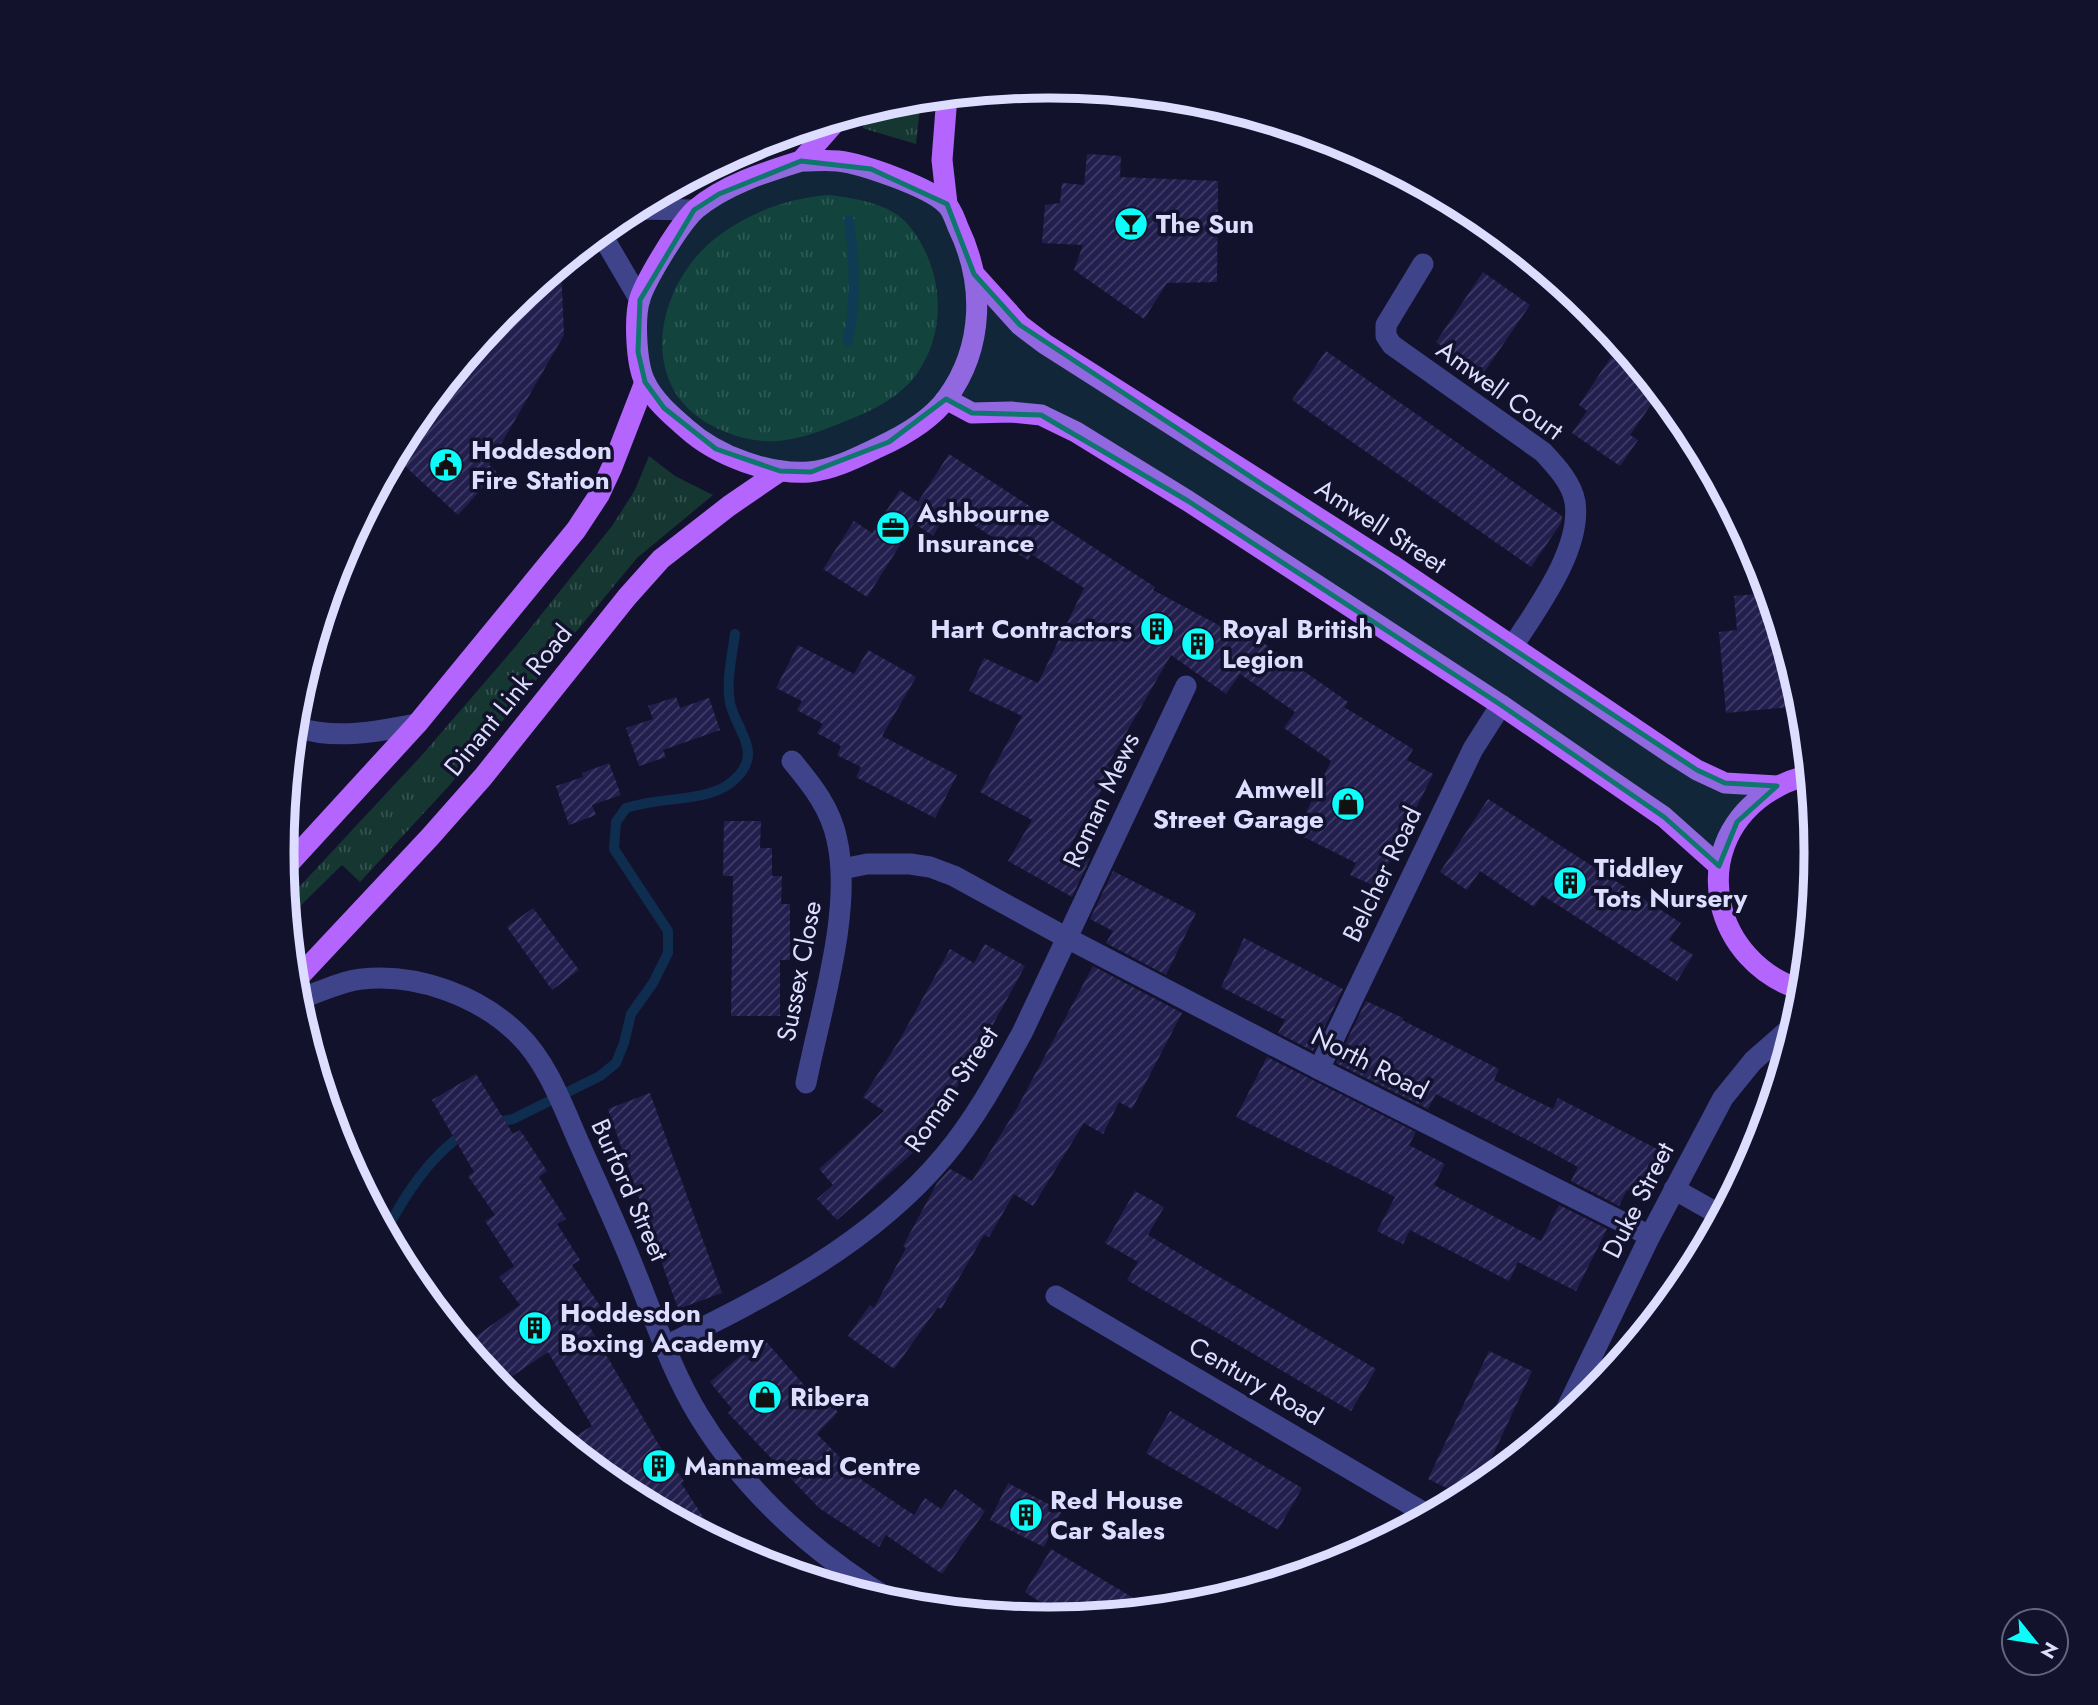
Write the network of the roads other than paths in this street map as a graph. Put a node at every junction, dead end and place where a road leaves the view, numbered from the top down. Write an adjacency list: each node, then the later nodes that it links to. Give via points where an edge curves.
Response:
1 (946, 105): 4 (main road, via 942,160)
2 (827, 132): 3 (main road)
3 (801, 161): 4 (main road, via 839,161 893,176); 6 (main road, via 740,184)
4 (947, 204): 9 (main road)
5 (656, 209): 6 (street)
6 (694, 210): 10 (main road, via 662,255)
7 (606, 242): 10 (street)
8 (1423, 264): 14 (street, Amwell Court, via 1387,325 1386,337 1543,452 1562,473 1575,500 1576,518 1561,571)
9 (974, 274): 12 (main road, via 978,313 972,346); 14 (main road, Amwell Street, via 1020,325 1045,344)
10 (640, 300): 11 (main road, via 638,352)
11 (645, 382): 13 (main road, via 690,432 716,449); 17 (main road, Dinant Link Road, via 599,495 576,530)
12 (946, 399): 13 (main road, via 915,428 847,461 811,472); 16 (main road, via 972,413 1041,415 1076,432)
13 (780, 471): 26 (main road, Dinant Link Road, via 661,559 483,777)
14 (1513, 646): 21 (main road, Amwell Street, via 1697,770 1725,783)
15 (1186, 686): 25 (street, Roman Mews)
16 (1501, 705): 23 (main road, via 1664,817); 30 (street, Belcher Road, via 1473,749)
17 (417, 724): 18 (street, via 367,734 335,735); 22 (main road, Dinant Link Road)
18 (305, 729)
19 (792, 761): 24 (street, Sussex Close, via 826,808)
20 (1799, 777): 21 (main road)
21 (1777, 786): 23 (main road, via 1737,822)
22 (294, 858)
23 (1719, 866): 27 (main road, via 1718,885 1728,929 1742,952 1762,971)
24 (842, 869): 25 (street, Sussex Close, via 887,863 930,867); 31 (street, Sussex Close, via 838,922)
25 (1067, 938): 30 (street, North Road); 36 (street, Roman Street, via 993,1085 925,1176 874,1224 818,1265)
26 (304, 971)
27 (1791, 986)
28 (308, 996): 36 (street, Burford Street, via 361,979 400,979 450,991 491,1012 518,1034 565,1110)
29 (1781, 1037): 32 (street, Duke Street, via 1732,1086)
30 (1319, 1069): 34 (street, North Road)
31 (806, 1083)
32 (1674, 1189): 33 (street); 34 (street, Duke Street)
33 (1712, 1211)
34 (1650, 1236): 37 (street, Duke Street)
35 (1056, 1296): 38 (street, Century Road)
36 (664, 1346): 39 (street, Burford Street, via 699,1416 744,1480)
37 (1573, 1395)
38 (1420, 1509)
39 (843, 1578)

